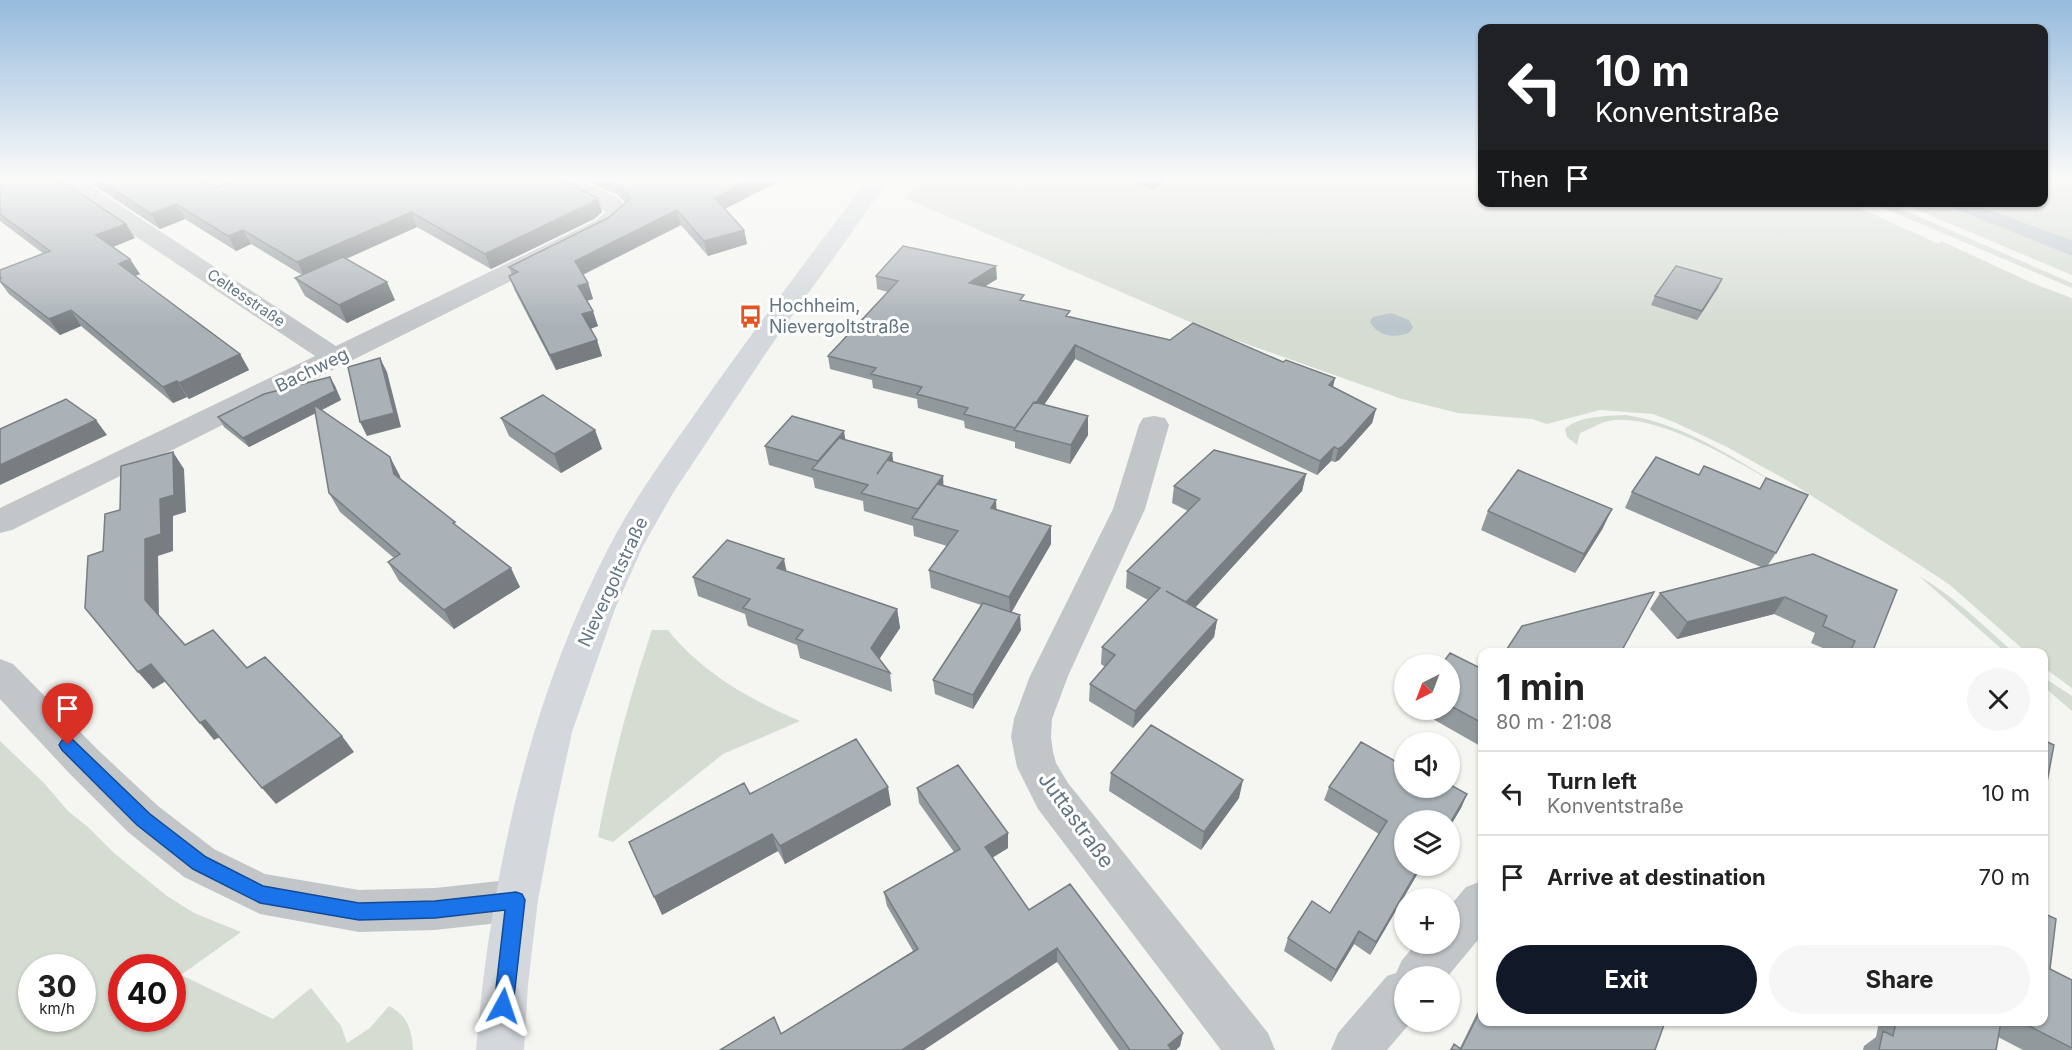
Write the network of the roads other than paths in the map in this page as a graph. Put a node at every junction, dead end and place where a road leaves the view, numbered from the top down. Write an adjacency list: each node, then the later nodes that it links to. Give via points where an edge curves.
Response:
1 (140, 228): 4 (street, Celtesstraße)
2 (599, 228): 4 (street, Bachweg)
3 (842, 228): 8 (street, Nievergoltstraße, via 684,451 626,546 597,609 552,732)
4 (336, 358): 6 (street, Bachweg)
5 (1154, 425): 15 (street, Juttastraße, via 1130,508 1039,700 1031,737 1033,752 1053,796)
6 (0, 522)
7 (0, 674): 8 (street, via 143,819 199,863 260,894 359,912)
8 (516, 900): 14 (street, Nievergoltstraße)
9 (1478, 907): 10 (street)
10 (1460, 927)
11 (1437, 954): 12 (street)
12 (1427, 966)
13 (1394, 1005): 16 (street)
14 (500, 1050)
15 (1251, 1050)
16 (1355, 1050)

